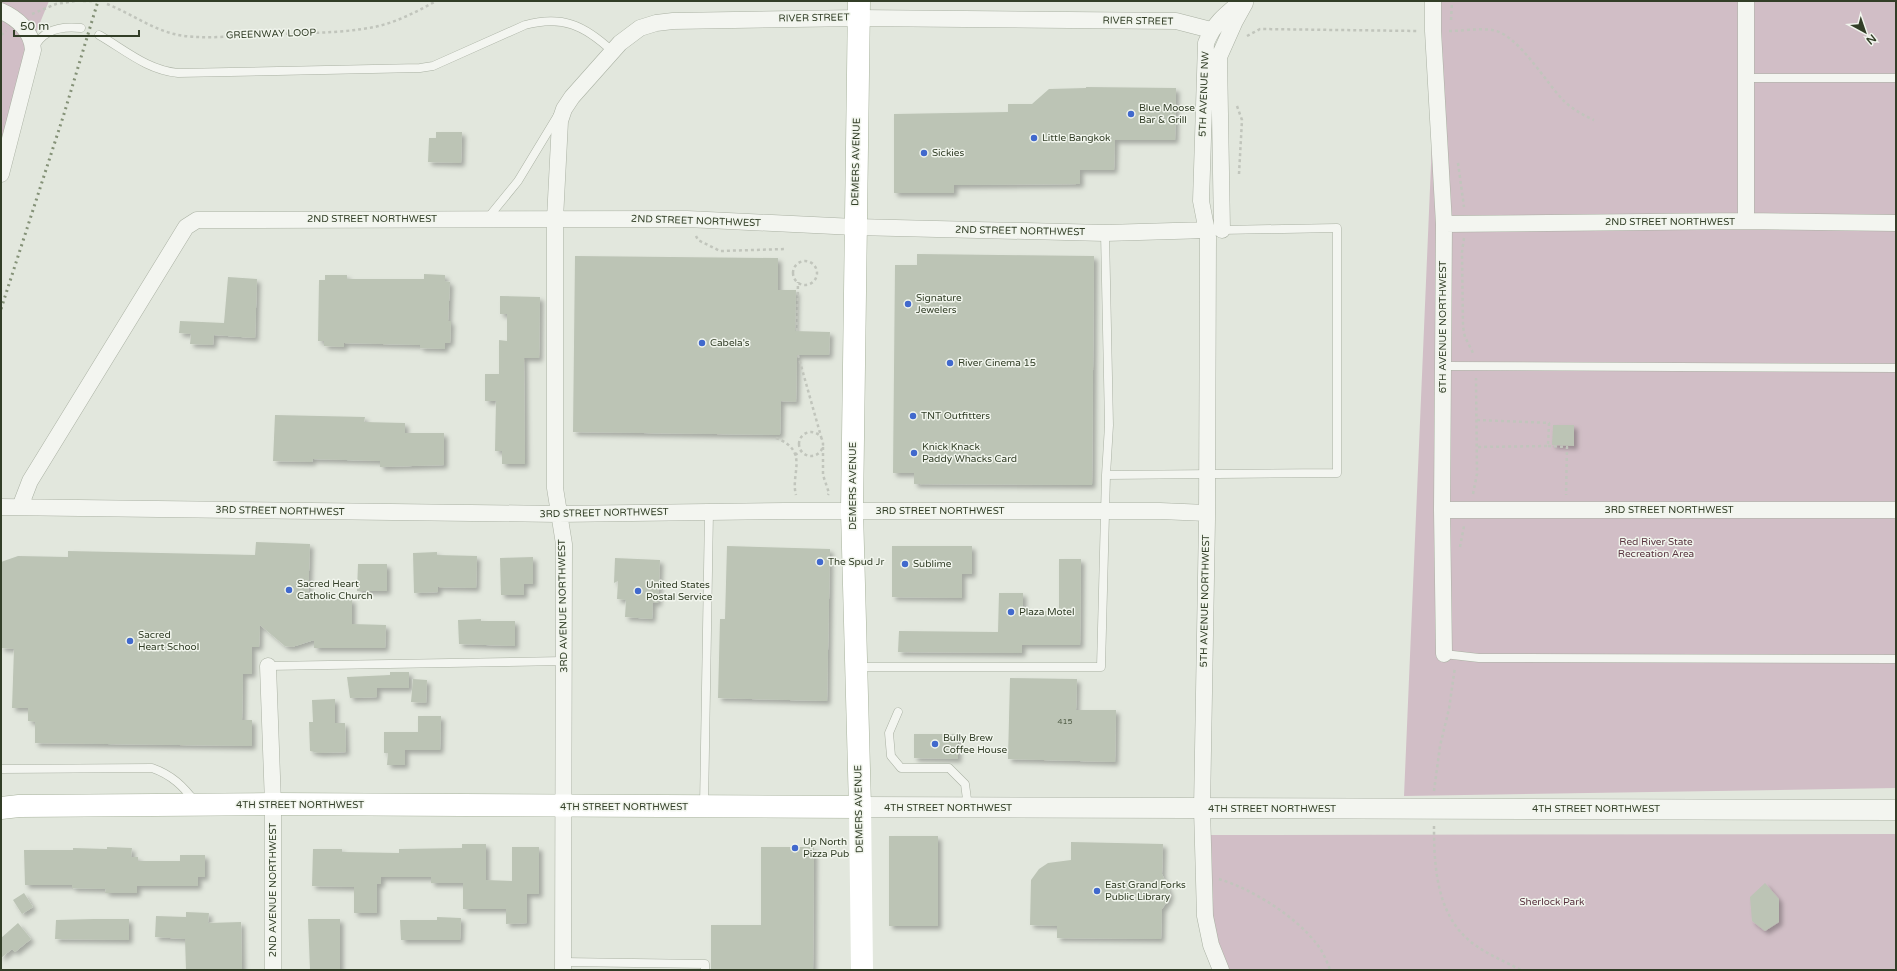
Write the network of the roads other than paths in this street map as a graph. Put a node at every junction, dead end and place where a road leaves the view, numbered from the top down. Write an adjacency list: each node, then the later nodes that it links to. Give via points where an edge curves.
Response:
1 (1242, 1): 8 (street, via 1223,16)
2 (1246, 1): 22 (street, via 1219,57)
3 (1433, 1): 20 (street, 6TH AVENUE NORTHWEST)
4 (1746, 1): 12 (street)
5 (858, 9): 8 (street, RIVER STREET, via 1176,21); 11 (street, RIVER STREET, via 656,23 640,28); 21 (main road, DEMERS AVENUE)
6 (1, 11): 10 (street, via 19,21 32,42)
7 (81, 28): 10 (lane, via 60,28 49,32 40,38)
8 (1211, 30): 22 (street, 5TH AVENUE NW, via 1206,43 1204,63 1201,201)
9 (99, 35): 11 (lane, via 144,63 163,71 178,73 420,68 433,66 525,25 556,20 573,24 593,34)
10 (32, 50): 15 (street)
11 (612, 50): 14 (street, RIVER STREET)
12 (1745, 78): 13 (lane); 18 (street)
13 (1896, 78)
14 (564, 109): 16 (lane, via 518,181); 17 (street, RIVER STREET, via 558,133)
15 (1, 174)
16 (487, 219): 17 (street, 2ND STREET NORTHWEST); 29 (street, 2ND STREET NORTHWEST, via 198,220 186,227 30,481)
17 (555, 219): 21 (street, 2ND STREET NORTHWEST, via 687,219); 36 (street, 3RD AVENUE NORTHWEST, via 555,488)
18 (1746, 221): 19 (street, 2ND STREET NORTHWEST); 20 (street, 2ND STREET NORTHWEST)
19 (1896, 223)
20 (1444, 224): 24 (street, 6TH AVENUE NORTHWEST)
21 (855, 227): 23 (street, 2ND STREET NORTHWEST); 32 (main road, DEMERS AVENUE)
22 (1215, 230): 23 (street, 2ND STREET NORTHWEST); 26 (street, 5TH AVENUE NORTHWEST); 26 (lane, via 1337,228 1337,473)
23 (1105, 233): 27 (lane, via 1109,425)
24 (1443, 366): 25 (lane); 30 (street, 6TH AVENUE NORTHWEST)
25 (1896, 368)
26 (1207, 474): 27 (lane); 35 (street, 5TH AVENUE NORTHWEST)
27 (1106, 475): 34 (lane)
28 (1, 507): 29 (street, 3RD STREET NORTHWEST)
29 (20, 507): 36 (street, 3RD STREET NORTHWEST)
30 (1442, 510): 31 (street, 3RD STREET NORTHWEST); 37 (street, 6TH AVENUE NORTHWEST)
31 (1896, 510)
32 (852, 511): 33 (street, 3RD STREET NORTHWEST); 34 (street, 3RD STREET NORTHWEST); 41 (main road, DEMERS AVENUE)
33 (709, 512): 36 (street, 3RD STREET NORTHWEST); 47 (lane)
34 (1106, 512): 35 (street, 3RD STREET NORTHWEST); 41 (lane, via 1101,667)
35 (1207, 513): 51 (street, 5TH AVENUE NORTHWEST)
36 (558, 514): 39 (street, 3RD AVENUE NORTHWEST, via 564,544)
37 (1444, 654): 38 (lane, via 1479,658)
38 (1896, 659)
39 (564, 661): 40 (lane); 46 (street, 3RD AVENUE NORTHWEST)
40 (268, 666): 44 (street, 2ND AVENUE NORTHWEST)
41 (855, 667): 49 (main road, DEMERS AVENUE)
42 (898, 712): 50 (lane, via 889,733 891,756 901,768 949,768 965,784)
43 (1, 768): 45 (lane, via 152,768 178,781)
44 (274, 804): 45 (main road, 4TH STREET NORTHWEST); 46 (main road, 4TH STREET NORTHWEST); 54 (street, 2ND AVENUE NORTHWEST)
45 (198, 805): 48 (main road, 4TH STREET NORTHWEST)
46 (564, 807): 47 (main road, 4TH STREET NORTHWEST); 53 (street, 3RD AVENUE NORTHWEST)
47 (704, 807): 49 (main road, 4TH STREET NORTHWEST)
48 (1, 808)
49 (860, 808): 50 (street, 4TH STREET NORTHWEST); 56 (main road, DEMERS AVENUE)
50 (968, 808): 51 (street, 4TH STREET NORTHWEST)
51 (1202, 809): 52 (street, 4TH STREET NORTHWEST); 57 (street, 5TH AVENUE NORTHWEST, via 1205,916 1211,945)
52 (1896, 810)
53 (563, 966): 55 (lane, via 705,964)
54 (273, 970)
55 (705, 970)
56 (862, 970)
57 (1221, 970)

